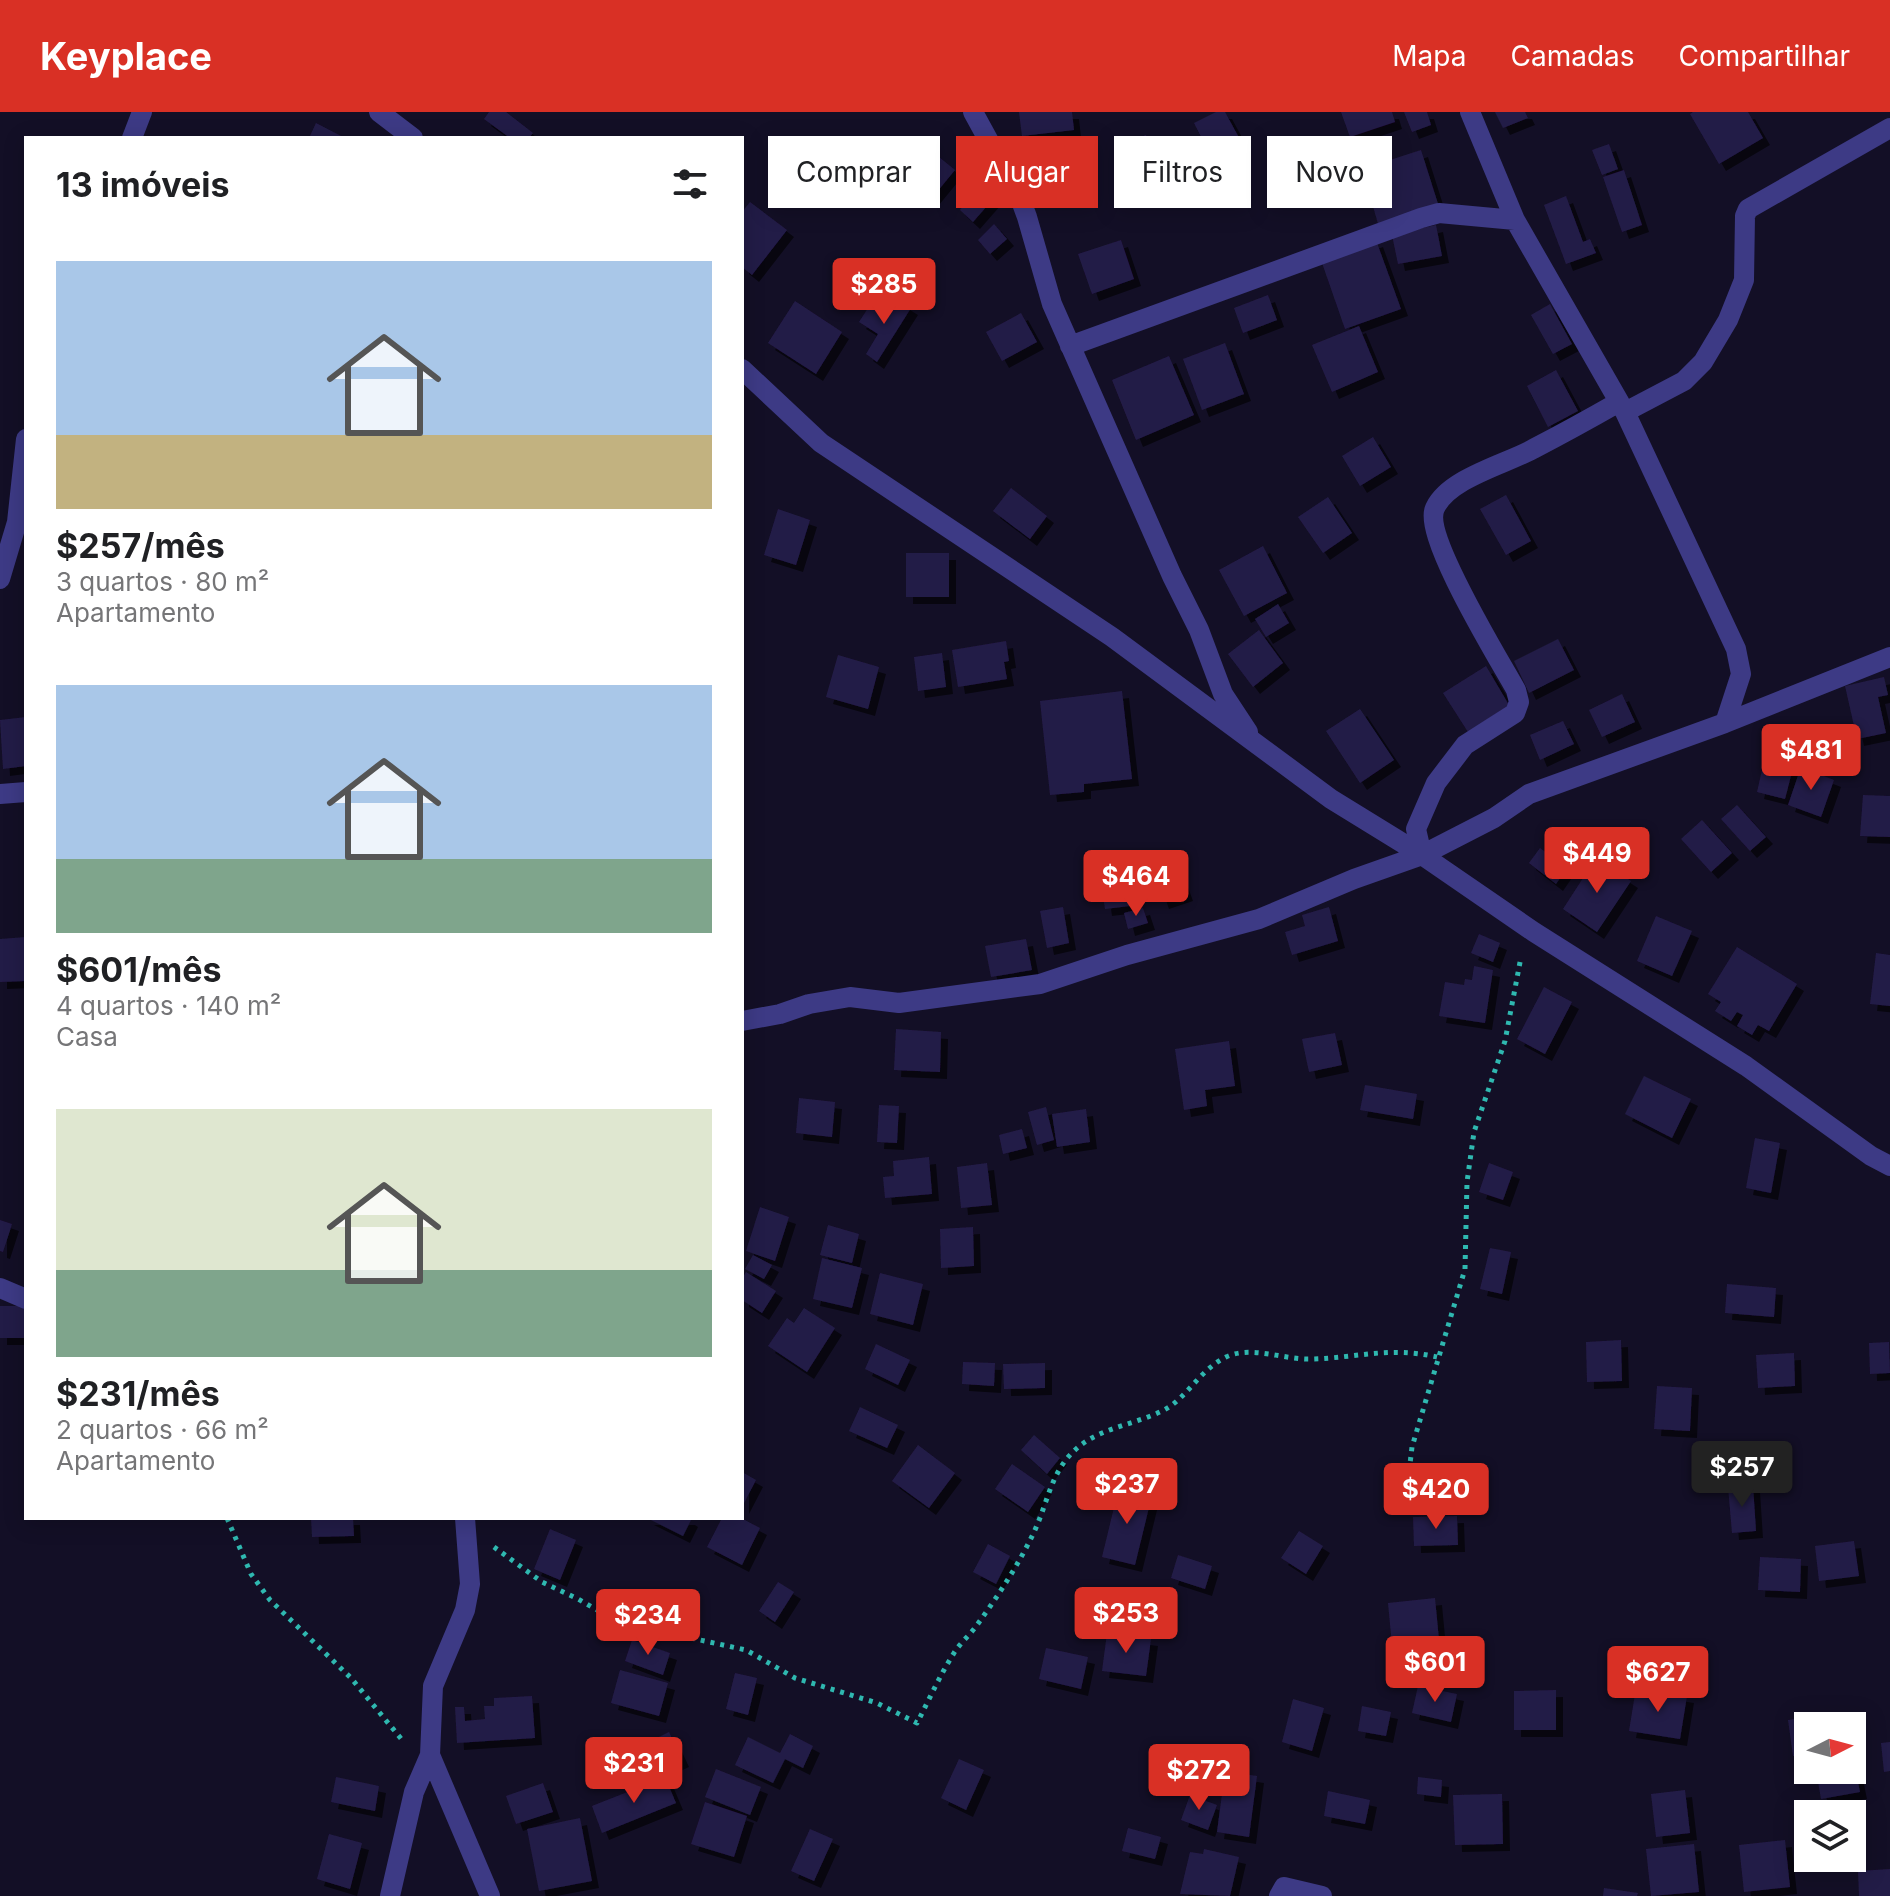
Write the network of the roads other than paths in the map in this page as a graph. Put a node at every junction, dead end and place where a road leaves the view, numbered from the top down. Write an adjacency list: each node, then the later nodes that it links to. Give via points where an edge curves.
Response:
1 (142, 112): 8 (street)
2 (379, 112): 9 (street)
3 (973, 112): 11 (street, via 1024,207)
4 (1470, 112): 10 (street)
5 (1886, 112): 6 (street)
6 (1890, 119)
7 (1890, 128): 13 (street, via 1748,209 1744,280 1703,362 1684,381)
8 (133, 136)
9 (410, 136)
10 (1515, 220): 11 (street, via 1439,213 1421,218); 13 (street)
11 (1070, 346): 18 (street, via 1223,694)
12 (744, 371): 18 (street, via 821,443 1112,637)
13 (1622, 407): 17 (street, via 1736,649 1741,674); 21 (street, via 1454,487 1434,510 1447,566 1519,702 1515,713 1465,745 1436,783 1416,829)
14 (24, 457): 15 (street, via 17,522)
15 (0, 579)
16 (1890, 657): 17 (street)
17 (1725, 723): 21 (street, via 1529,794)
18 (1257, 745): 21 (street)
19 (24, 792): 20 (street)
20 (0, 794)
21 (1422, 855): 22 (street, via 1259,919 1040,984 899,1003 850,997); 23 (street)
22 (744, 1021)
23 (1890, 1166)
24 (0, 1288): 25 (street)
25 (24, 1298)
26 (465, 1521): 27 (street, via 470,1584 465,1610 433,1686)
27 (430, 1755): 28 (street, via 414,1792); 29 (street)
28 (390, 1896)
29 (490, 1896)
30 (1279, 1896): 31 (street, via 1284,1887)
31 (1322, 1896)

